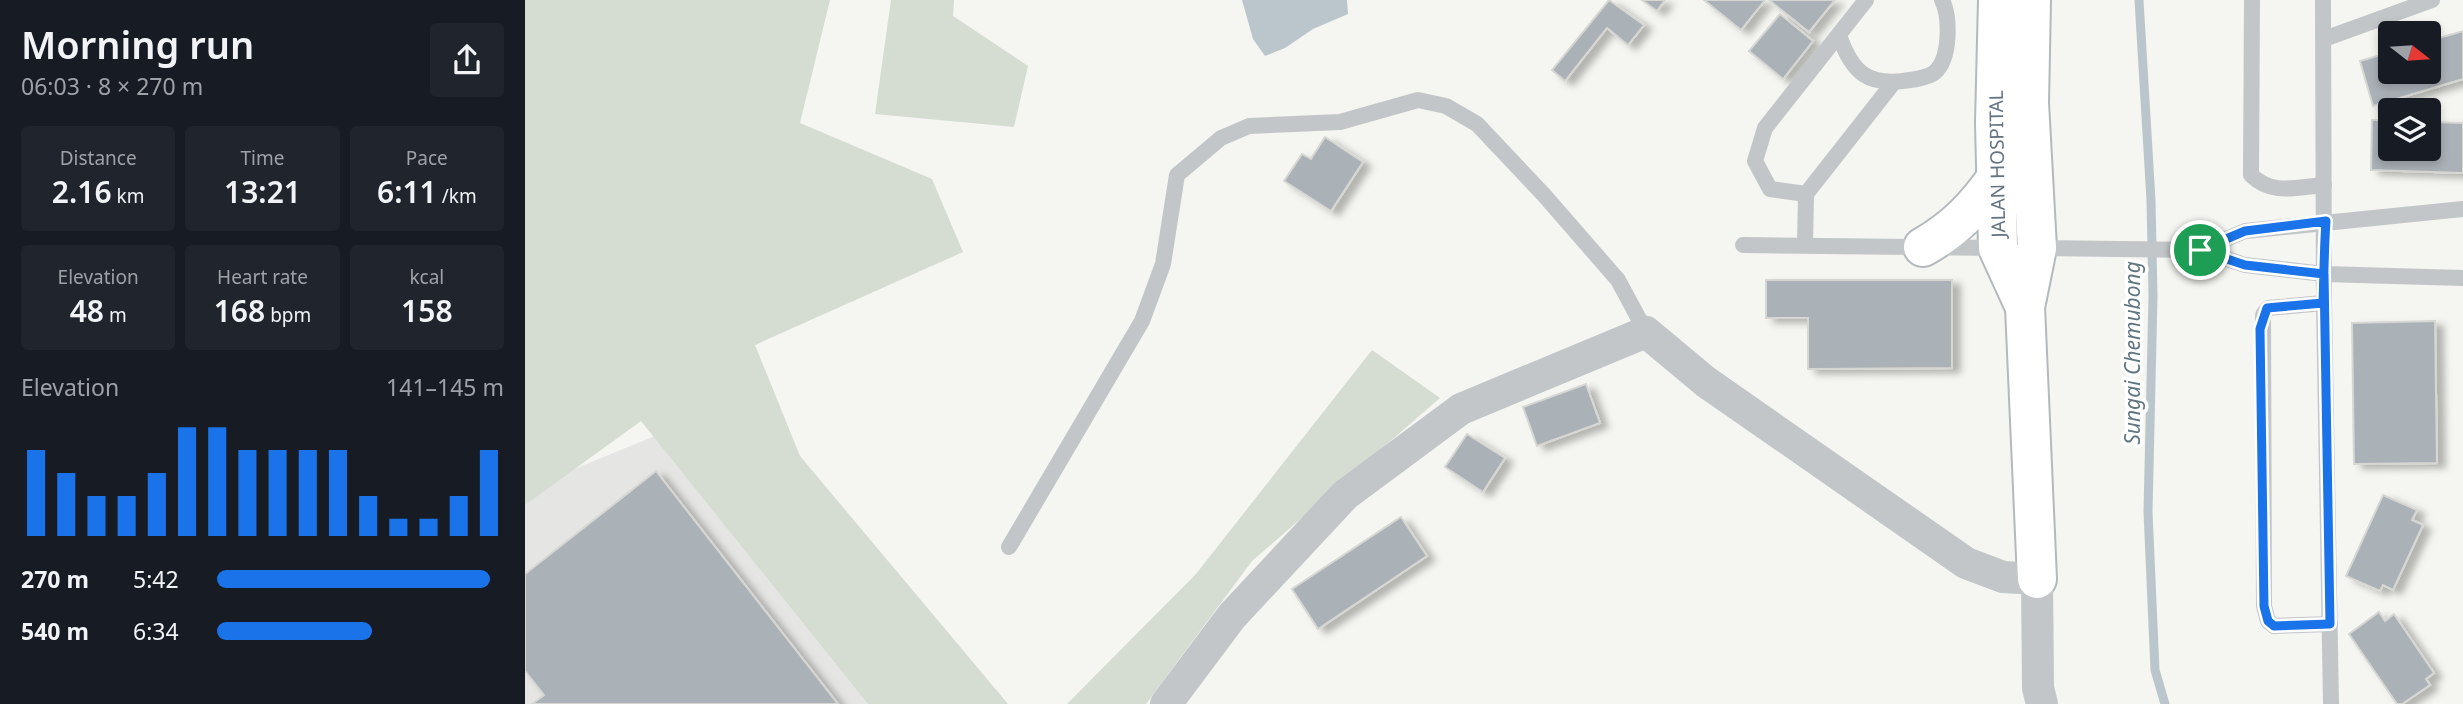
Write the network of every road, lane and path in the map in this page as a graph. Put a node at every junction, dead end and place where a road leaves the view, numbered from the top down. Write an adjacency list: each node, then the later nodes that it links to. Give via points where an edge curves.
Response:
1 (1866, 0): 8 (lane)
2 (1942, 0): 10 (lane, via 1947,34 1944,57 1935,72)
3 (1998, 0): 11 (main road, JALAN HOSPITAL)
4 (2031, 0): 19 (main road, JALAN HOSPITAL)
5 (2252, 0): 12 (lane, via 2251,175 2263,187 2276,189)
6 (2323, 0): 9 (lane)
7 (2432, 0): 9 (lane)
8 (1839, 35): 10 (lane, via 1848,62 1874,81); 13 (lane, via 1765,128 1755,160 1770,189)
9 (2324, 39): 12 (lane)
10 (1894, 82): 13 (lane)
11 (1997, 177): 18 (main road, via 1968,215); 19 (main road, JALAN HOSPITAL)
12 (2324, 185): 15 (lane)
13 (1806, 194): 17 (lane)
14 (2463, 209): 15 (lane)
15 (2326, 221): 20 (lane, via 2245,231); 21 (lane)
16 (1743, 244): 17 (lane)
17 (1805, 245): 18 (lane)
18 (1923, 247): 19 (lane)
19 (2025, 248): 20 (lane); 26 (main road, JALAN HOSPITAL)
20 (2200, 250): 21 (lane, via 2245,265)
21 (2324, 274): 22 (lane); 23 (lane)
22 (2463, 278)
23 (2323, 303): 27 (lane); 27 (lane, via 2267,308 2263,315 2264,606 2274,626)
24 (1646, 332): 25 (lane, via 1618,280 1544,194 1477,124 1446,106 1418,100 1341,122 1249,126 1221,138 1177,175 1163,264 1142,321); 26 (street, via 1706,382 1966,564 2003,577); 28 (street, via 1461,409 1345,495 1232,616)
25 (1009, 547)
26 (2037, 579): 29 (street)
27 (2330, 624): 30 (lane)
28 (1166, 704)
29 (2042, 704)
30 (2331, 704)

